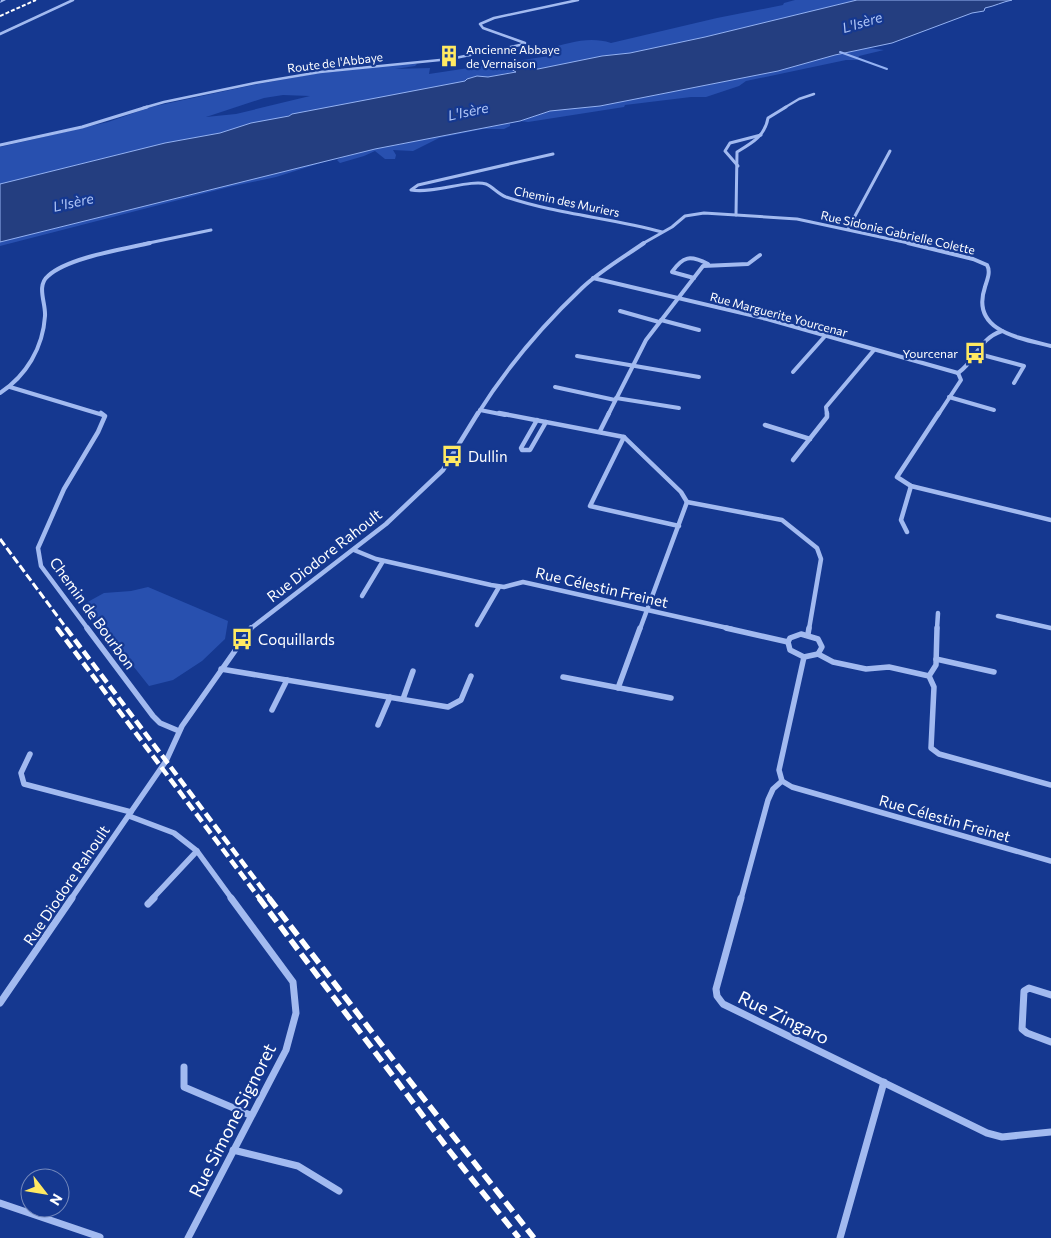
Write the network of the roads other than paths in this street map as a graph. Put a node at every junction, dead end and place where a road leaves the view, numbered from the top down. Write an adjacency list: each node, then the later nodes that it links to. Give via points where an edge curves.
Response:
1 (4, 0): 4 (street)
2 (73, 0): 5 (street)
3 (578, 0): 8 (street, Route de l'Abbaye, via 480,24 483,28 525,43 520,46 450,59 264,81 164,102 82,128)
4 (0, 2)
5 (0, 34)
6 (814, 94): 7 (street, via 799,99 768,118 767,129)
7 (762, 135): 11 (street, via 737,152); 11 (street, via 730,143 725,151)
8 (0, 145)
9 (890, 151): 13 (street)
10 (553, 154): 15 (street, Chemin des Muriers, via 418,185 411,190 422,192 486,184 503,196 536,206 636,224)
11 (738, 166): 12 (street)
12 (736, 215): 13 (street, Rue Sidonie Gabrielle Colette, via 797,219); 15 (street, Rue Diodore Rahoult, via 696,213 685,216)
13 (848, 229): 24 (street, Rue Sidonie Gabrielle Colette, via 987,265 989,273 980,306 984,316)
14 (211, 230): 35 (street, via 109,253 51,272 40,290 45,318 38,348)
15 (662, 232): 18 (street, Rue Diodore Rahoult)
16 (760, 255): 17 (street, via 752,264)
17 (708, 264): 19 (street); 19 (street, via 685,258 672,272)
18 (593, 278): 20 (street, Rue Marguerite Yourcenar); 41 (street, Rue Diodore Rahoult, via 525,350)
19 (694, 278): 20 (street)
20 (679, 298): 22 (street); 25 (street, Rue Marguerite Yourcenar)
21 (620, 312): 22 (street)
22 (660, 321): 23 (street); 30 (street)
23 (699, 330)
24 (1002, 331): 26 (street, Rue Sidonie Gabrielle Colette); 28 (street, via 984,340)
25 (826, 335): 27 (street, Rue Marguerite Yourcenar); 31 (street)
26 (1051, 346)
27 (874, 350): 32 (street, Rue Marguerite Yourcenar); 48 (street, via 826,407 826,417)
28 (975, 353): 32 (street, via 966,368); 34 (street, via 1024,366)
29 (577, 356): 30 (street)
30 (632, 366): 33 (street); 39 (street)
31 (793, 372)
32 (958, 373): 38 (street, via 960,380)
33 (699, 377)
34 (1014, 383)
35 (10, 387): 37 (street); 82 (street, Chemin de Bourbon, via 104,416 64,489 38,548 41,566 153,716 160,723)
36 (555, 387): 39 (street)
37 (0, 394)
38 (949, 397): 42 (street); 50 (street, via 897,477)
39 (615, 399): 40 (street); 46 (street)
40 (679, 408)
41 (480, 410): 43 (street); 55 (street, Rue Diodore Rahoult, via 443,470)
42 (994, 410)
43 (537, 420): 44 (street); 44 (street, via 522,450 530,450)
44 (546, 422): 46 (street)
45 (765, 425): 48 (street)
46 (600, 431): 47 (street)
47 (624, 437): 51 (street); 53 (street, via 590,506)
48 (810, 439): 49 (street)
49 (793, 460)
50 (911, 486): 52 (street); 54 (street, via 901,520)
51 (687, 502): 53 (street); 64 (street, via 782,520 817,548 821,559)
52 (1051, 520)
53 (679, 526): 59 (street)
54 (907, 532)
55 (354, 550): 56 (street, Rue Célestin Freinet); 69 (street, Rue Diodore Rahoult, via 256,624)
56 (383, 561): 57 (street, Rue Célestin Freinet); 58 (street)
57 (498, 587): 59 (street, Rue Célestin Freinet, via 524,582); 62 (street)
58 (362, 596)
59 (646, 609): 65 (street, Rue Célestin Freinet); 76 (street)
60 (938, 613): 68 (street)
61 (998, 616): 63 (street)
62 (477, 625)
63 (1051, 628)
64 (808, 634): 65 (street, via 795,635); 66 (street, via 820,643)
65 (788, 642): 67 (street, via 790,650)
66 (818, 654): 67 (street); 74 (street, via 833,662 866,669 889,667)
67 (804, 657): 84 (street, via 779,770)
68 (936, 659): 71 (street); 74 (street)
69 (220, 669): 75 (street); 82 (street, Rue Diodore Rahoult)
70 (413, 671): 79 (street)
71 (994, 672)
72 (471, 676): 79 (street, via 457,705 448,707)
73 (562, 676): 76 (street)
74 (929, 676): 85 (street, via 934,687 931,748 939,754)
75 (287, 680): 77 (street); 80 (street)
76 (618, 688): 78 (street)
77 (390, 697): 79 (street); 81 (street)
78 (671, 698)
79 (403, 699)
80 (272, 710)
81 (378, 726)
82 (179, 731): 86 (street, Rue Diodore Rahoult, via 172,750)
83 (30, 754): 86 (street, via 21,773 24,784)
84 (782, 781): 88 (street, Rue Célestin Freinet, via 792,787); 94 (street, Rue Zingaro, via 768,800 716,989 717,996 733,1010)
85 (1051, 785)
86 (130, 814): 87 (street, via 174,832); 91 (street, Rue Diodore Rahoult)
87 (197, 851): 89 (street); 95 (street, Rue Simone Signoret, via 293,982 296,1013 286,1050)
88 (1051, 861)
89 (148, 904)
90 (1051, 995): 92 (street, via 1029,988 1024,991 1022,1029)
91 (0, 1003)
92 (1051, 1042)
93 (184, 1066): 95 (street, via 184,1087)
94 (884, 1082): 96 (street, Rue Zingaro, via 987,1133 1002,1137); 102 (street)
95 (250, 1115): 97 (street, Rue Simone Signoret)
96 (1051, 1132)
97 (233, 1150): 98 (street, via 298,1166); 101 (street, Rue Simone Signoret)
98 (339, 1191)
99 (0, 1203): 100 (street)
100 (100, 1238)
101 (188, 1238)
102 (840, 1238)

